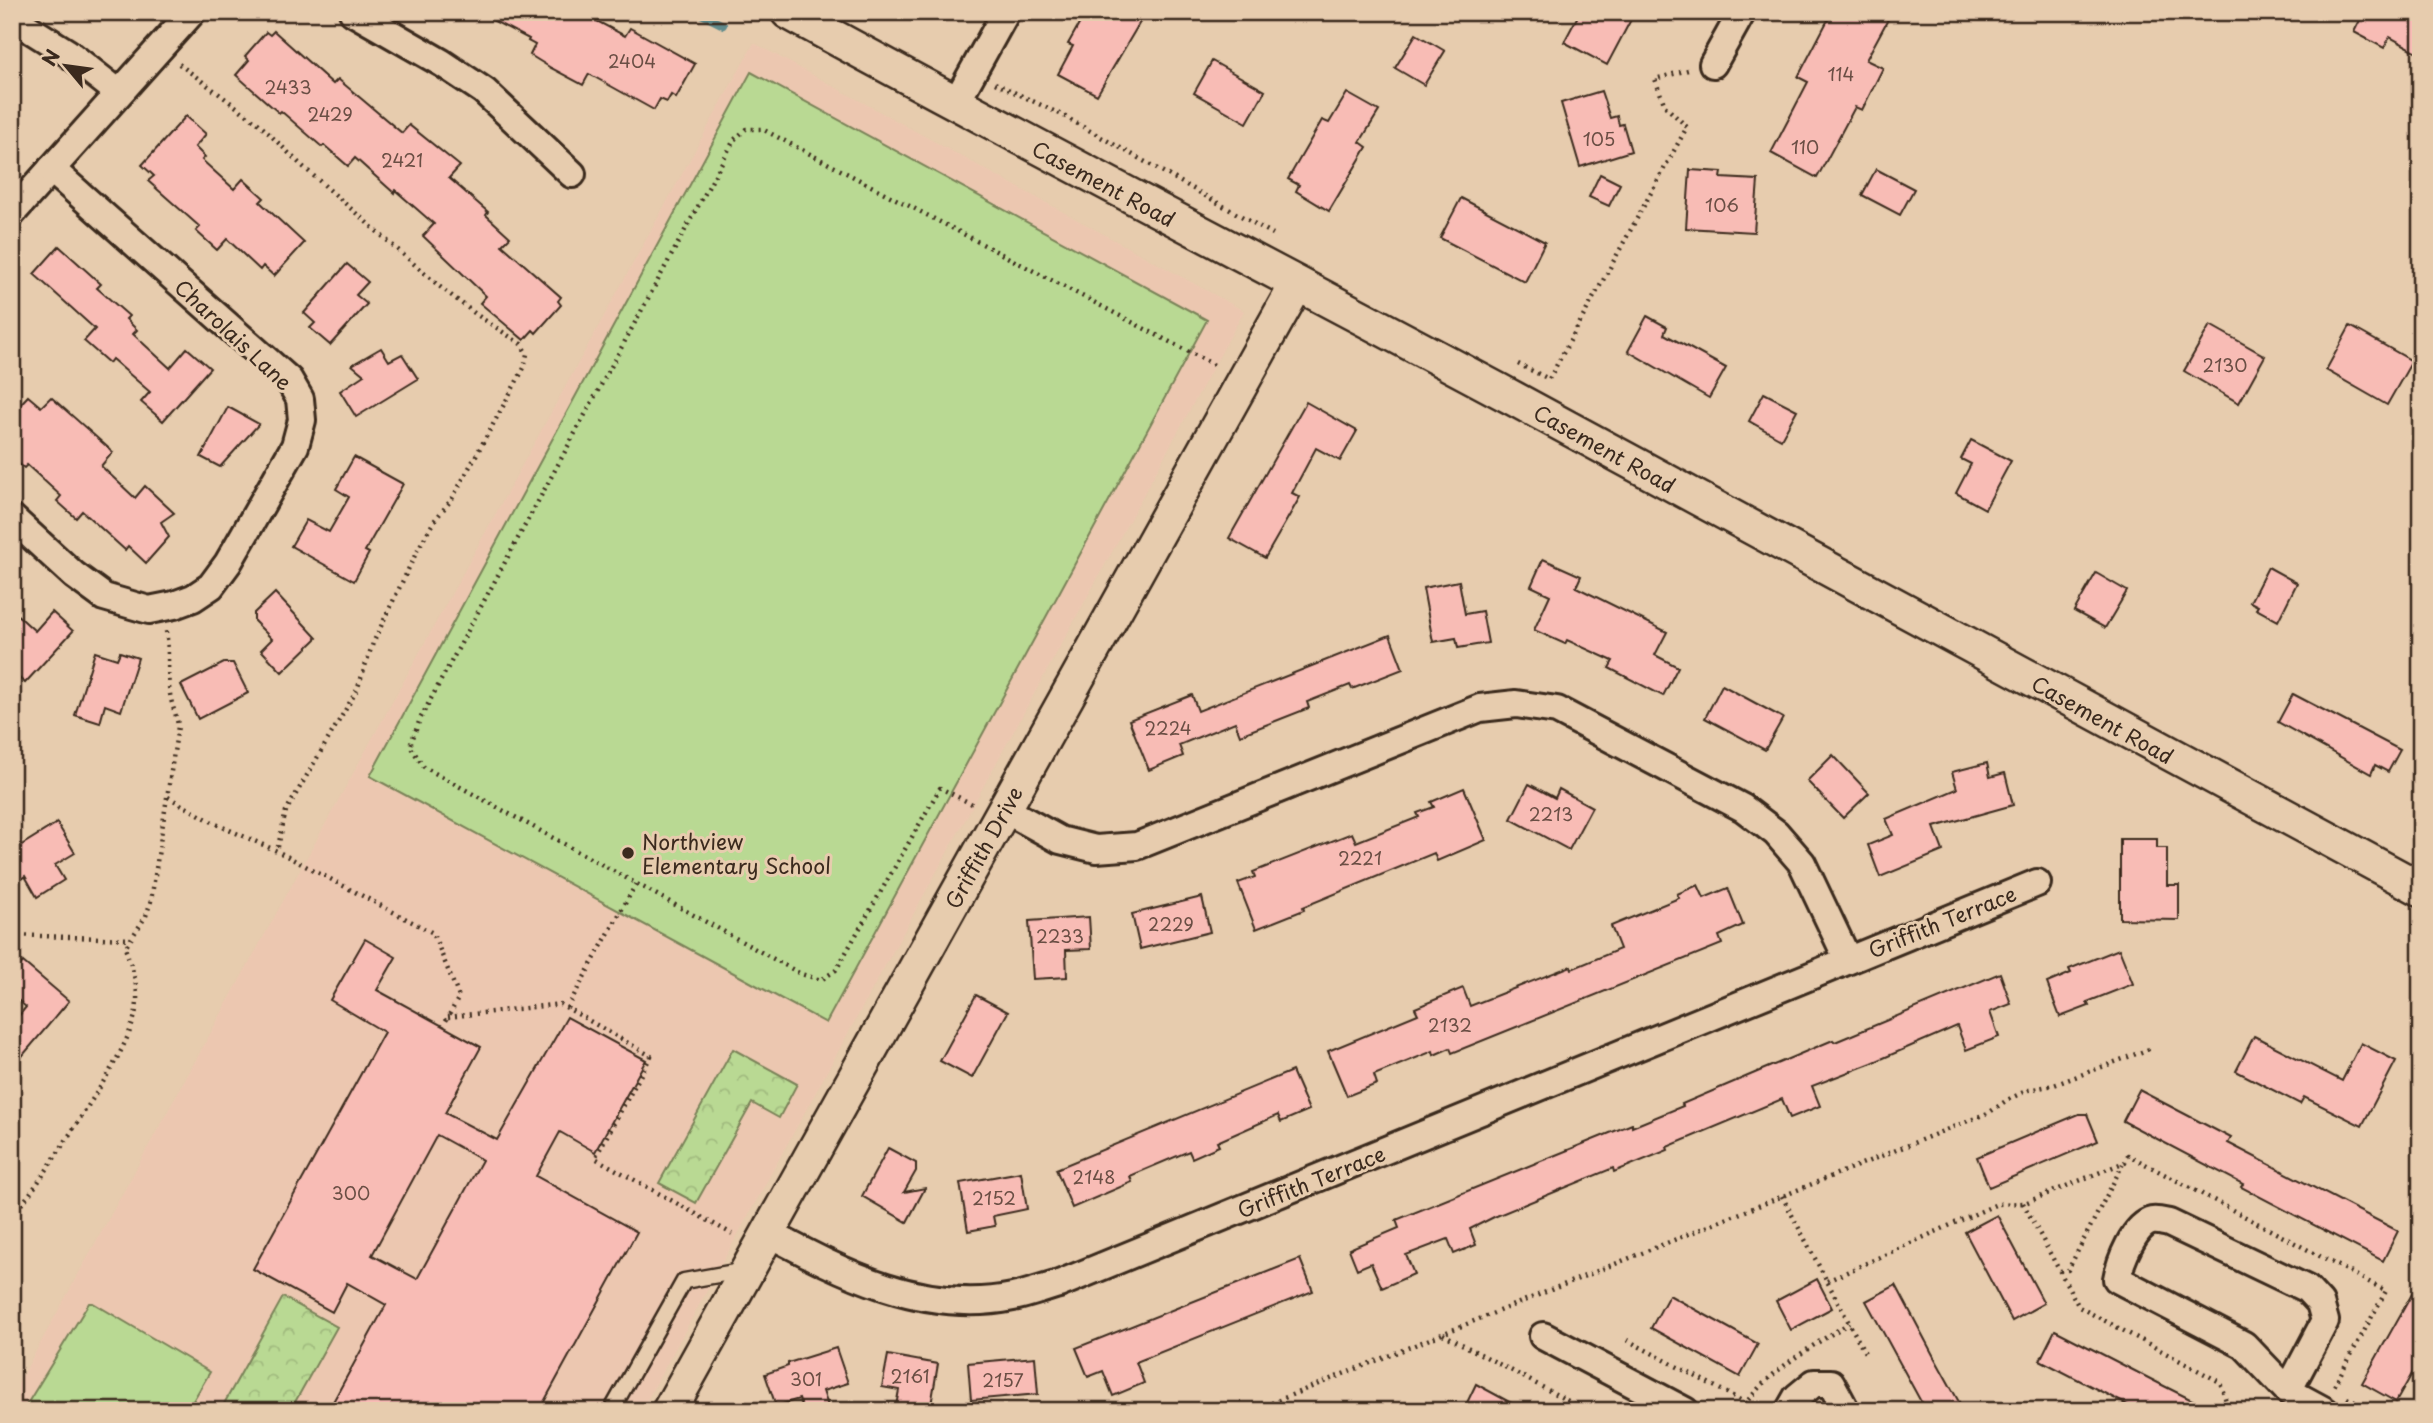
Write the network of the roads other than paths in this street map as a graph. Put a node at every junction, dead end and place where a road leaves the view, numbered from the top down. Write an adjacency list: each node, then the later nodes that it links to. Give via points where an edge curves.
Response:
1 (192, 12): 8 (street)
2 (353, 12): 11 (street, via 475,84)
3 (788, 12): 9 (street, Casement Road)
4 (1006, 12): 9 (street)
5 (1742, 12): 7 (street)
6 (12, 18): 8 (street)
7 (1713, 64)
8 (119, 93): 10 (street)
9 (955, 104): 13 (street, Casement Road)
10 (51, 169): 12 (street); 14 (street, Charolais Lane, via 289,380 300,399 302,420 295,446 228,563 211,586 193,598 149,610 104,597)
11 (572, 174)
12 (12, 213)
13 (1297, 284): 15 (street, Griffith Drive); 17 (street, Casement Road)
14 (12, 519)
15 (988, 807): 18 (street, Griffith Terrace, via 1060,840 1096,849 1137,846 1480,708 1516,704 1557,710 1742,808 1776,833 1802,863); 19 (street, Griffith Drive)
16 (2037, 883): 18 (street, Griffith Terrace)
17 (2421, 889)
18 (1847, 960): 19 (street, Griffith Terrace, via 1059,1284 1011,1297 965,1301 912,1296 865,1282)
19 (768, 1233): 20 (street, Griffith Drive)
20 (747, 1270): 23 (lane, via 684,1281); 24 (street, Griffith Drive)
21 (1543, 1336): 25 (street)
22 (2288, 1391): 22 (street, via 2244,1345 2117,1279 2139,1227 2154,1220 2169,1223 2306,1289 2320,1303 2325,1321); 28 (street)
23 (611, 1411)
24 (669, 1411)
25 (1685, 1411)
26 (1789, 1411): 27 (street, via 1814,1383 1831,1383)
27 (1846, 1411)
28 (2325, 1411)

